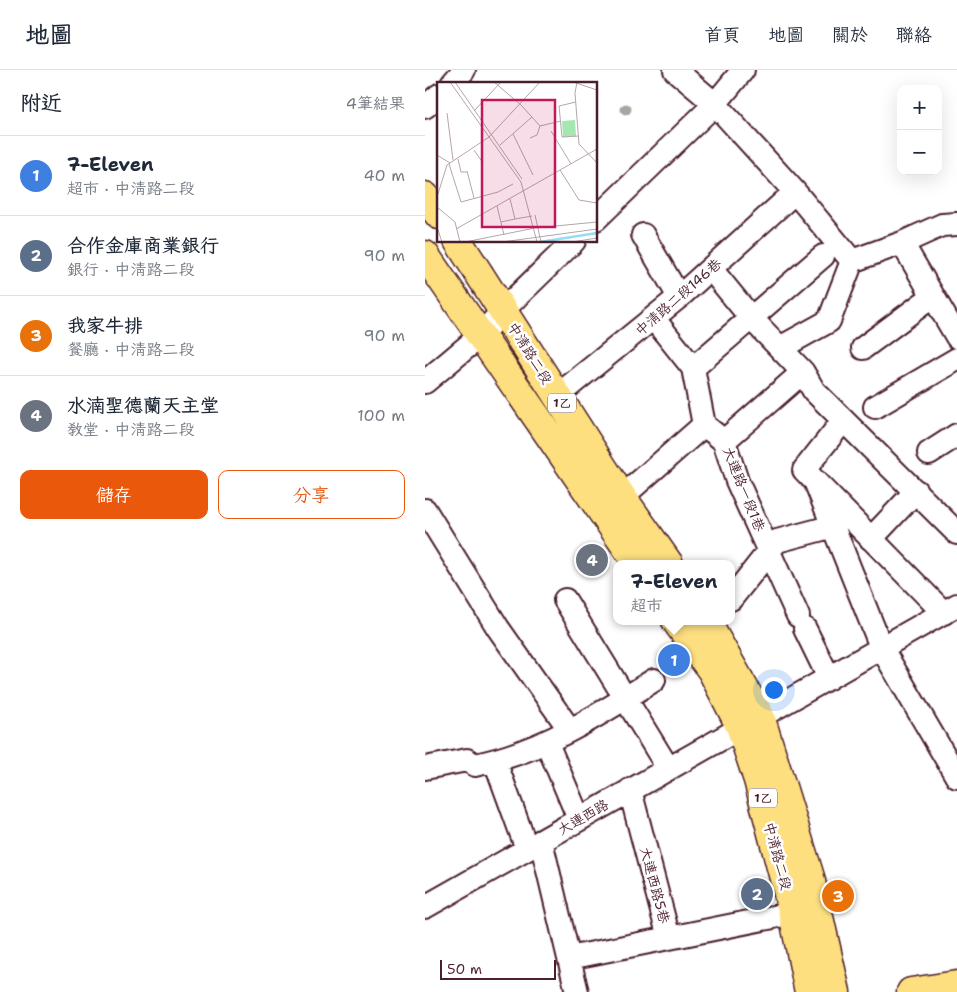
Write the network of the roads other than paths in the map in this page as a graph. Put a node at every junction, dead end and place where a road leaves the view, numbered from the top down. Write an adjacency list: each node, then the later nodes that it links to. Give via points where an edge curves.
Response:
1 (463, 70): 4 (street)
2 (675, 70): 6 (street)
3 (743, 70): 6 (street)
4 (454, 82)
5 (437, 97): 7 (street)
6 (715, 104): 8 (street); 11 (street)
7 (425, 107)
8 (795, 192): 19 (street); 20 (street, 中清路二段146巷)
9 (425, 196): 10 (main road)
10 (437, 212)
11 (597, 218)
12 (957, 224): 16 (street, via 942,225)
13 (643, 235): 22 (street)
14 (459, 242): 23 (main road, 中清路二段 / 1乙)
15 (573, 242): 23 (street)
16 (902, 243): 19 (street); 21 (street)
17 (425, 255): 26 (main road, 中清路二段 / 1乙)
18 (823, 256): 24 (street)
19 (852, 261): 28 (street, via 829,321)
20 (711, 270): 22 (street, 中清路二段146巷); 24 (street)
21 (933, 296): 27 (street); 29 (street)
22 (679, 297): 25 (street, 中清路二段146巷)
23 (503, 310): 26 (street); 34 (main road, 中清路二段 / 1乙)
24 (751, 318): 28 (street); 31 (street)
25 (654, 319): 31 (street); 34 (street, 中清路二段146巷)
26 (480, 336): 33 (street); 49 (main road, 中清路二段 / 1乙)
27 (957, 337)
28 (780, 348): 32 (street)
29 (863, 348)
30 (957, 359): 35 (street)
31 (693, 368): 37 (street)
32 (803, 372): 36 (street, via 814,391); 39 (street)
33 (425, 382)
34 (557, 396): 43 (main road, 中清路二段 / 1乙)
35 (875, 408)
36 (843, 421): 41 (street, via 804,470); 42 (street)
37 (704, 425): 39 (street, 大連路一段1巷); 43 (street)
38 (957, 435): 40 (street)
39 (724, 441): 48 (street, 大連路一段1巷, via 737,481)
40 (929, 453)
41 (815, 481): 45 (street); 47 (street)
42 (916, 491): 46 (street); 47 (street)
43 (622, 497): 50 (main road, 中清路二段 / 1乙)
44 (429, 524): 61 (street)
45 (835, 526): 48 (street, via 777,541); 56 (street)
46 (957, 534)
47 (871, 539): 53 (street)
48 (770, 552): 51 (street); 57 (street, 大連路一段1巷)
49 (635, 560)
50 (666, 560)
51 (735, 594)
52 (565, 600): 59 (street)
53 (950, 609): 56 (street, 大連西路)
54 (679, 625): 60 (main road, 中清路二段 / 1乙)
55 (708, 625): 60 (main road, 中清路二段 / 1乙)
56 (881, 646): 57 (street, 大連西路); 66 (street)
57 (829, 678): 60 (street, 大連西路)
58 (654, 680): 59 (street)
59 (625, 699): 61 (street); 65 (street)
60 (750, 721): 65 (street, 大連西路); 71 (main road, 中清路二段 / 1乙, via 758,780); 77 (main road, 中清路二段 / 1乙, via 809,877)
61 (570, 730): 62 (street)
62 (547, 743): 63 (street); 68 (street)
63 (495, 761): 64 (street, via 475,765 467,760); 69 (street)
64 (425, 768)
65 (668, 768): 67 (street, 大連西路)
66 (957, 777)
67 (630, 790): 68 (street, 大連西路); 72 (street, 大連西路5巷)
68 (579, 819): 69 (street, 大連西路)
69 (534, 845): 70 (street, 大連西路); 73 (street)
70 (425, 907)
71 (793, 913): 72 (street); 76 (main road, 中清路二段 / 1乙)
72 (669, 938): 73 (street, 大連西路5巷)
73 (569, 958): 75 (street)
74 (957, 985): 78 (main road)
75 (577, 992)
76 (809, 992)
77 (836, 992)
78 (911, 992)

